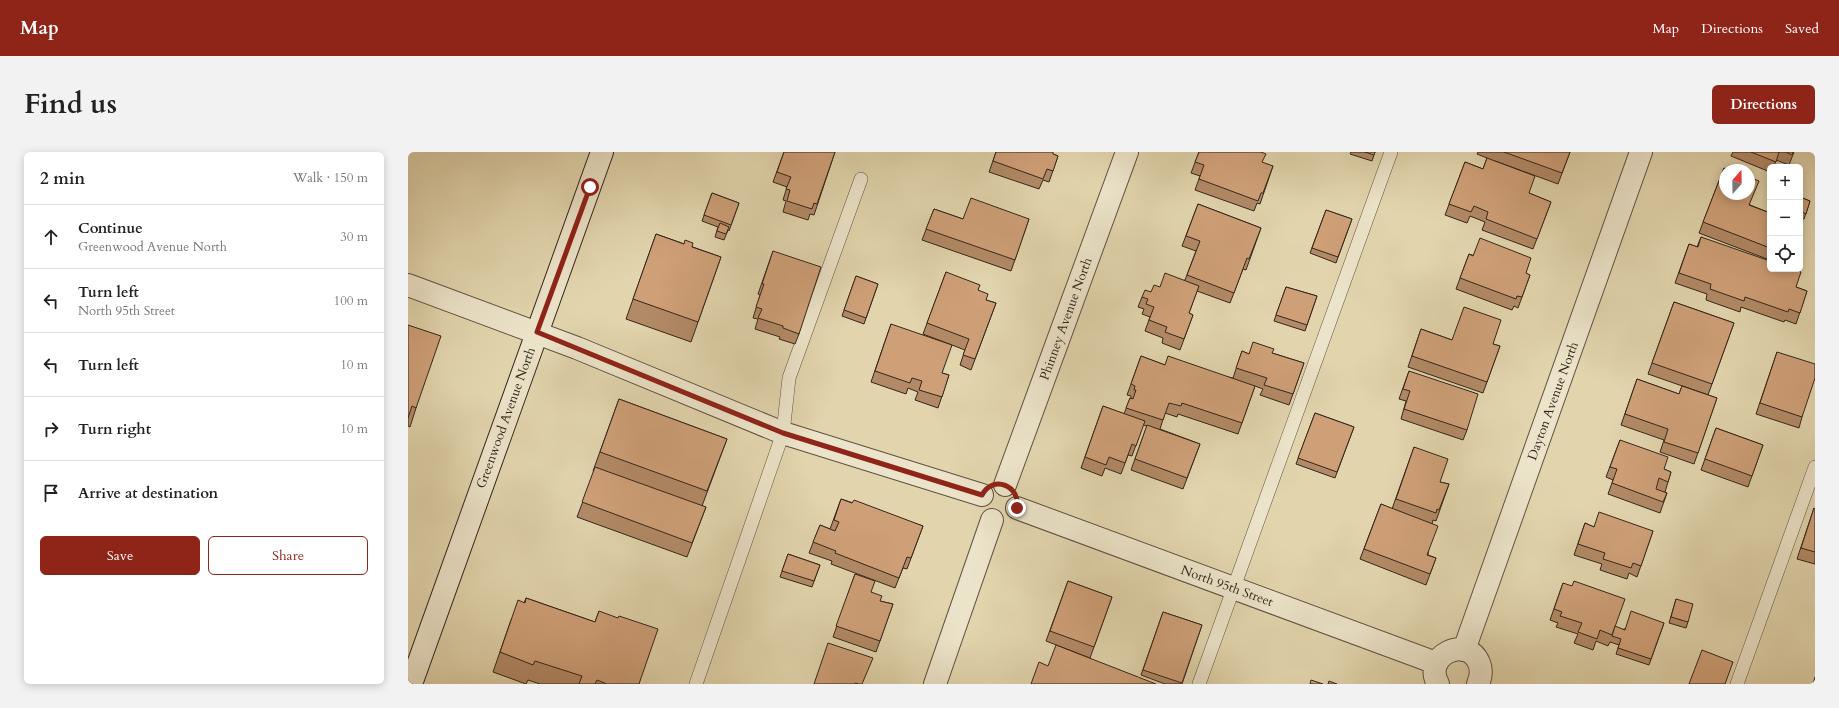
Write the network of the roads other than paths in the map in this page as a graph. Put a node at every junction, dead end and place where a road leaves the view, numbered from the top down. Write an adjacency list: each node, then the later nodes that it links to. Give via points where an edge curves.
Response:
1 (602, 152): 7 (street, Greenwood Avenue North)
2 (1127, 152): 10 (street, Phinney Avenue North)
3 (1391, 152): 14 (lane)
4 (1641, 152): 15 (street, Dayton Avenue North)
5 (861, 179): 8 (lane, via 789,378)
6 (408, 286): 7 (street)
7 (537, 332): 8 (street); 18 (street, Greenwood Avenue North)
8 (783, 433): 11 (street); 19 (lane)
9 (1815, 467): 22 (lane)
10 (1005, 485): 11 (street, via 989,487); 12 (street, via 1015,493 1018,499)
11 (982, 495): 13 (street, via 981,510)
12 (1017, 508): 13 (street, via 1014,516 1003,522); 14 (street, North 95th Street)
13 (992, 520): 20 (street)
14 (1234, 589): 16 (street, North 95th Street); 21 (lane)
15 (1464, 650): 16 (street, via 1448,650 1442,655); 17 (street, via 1477,659)
16 (1437, 674)
17 (1483, 682)
18 (411, 684)
19 (696, 684)
20 (935, 684)
21 (1199, 684)
22 (1737, 684)

